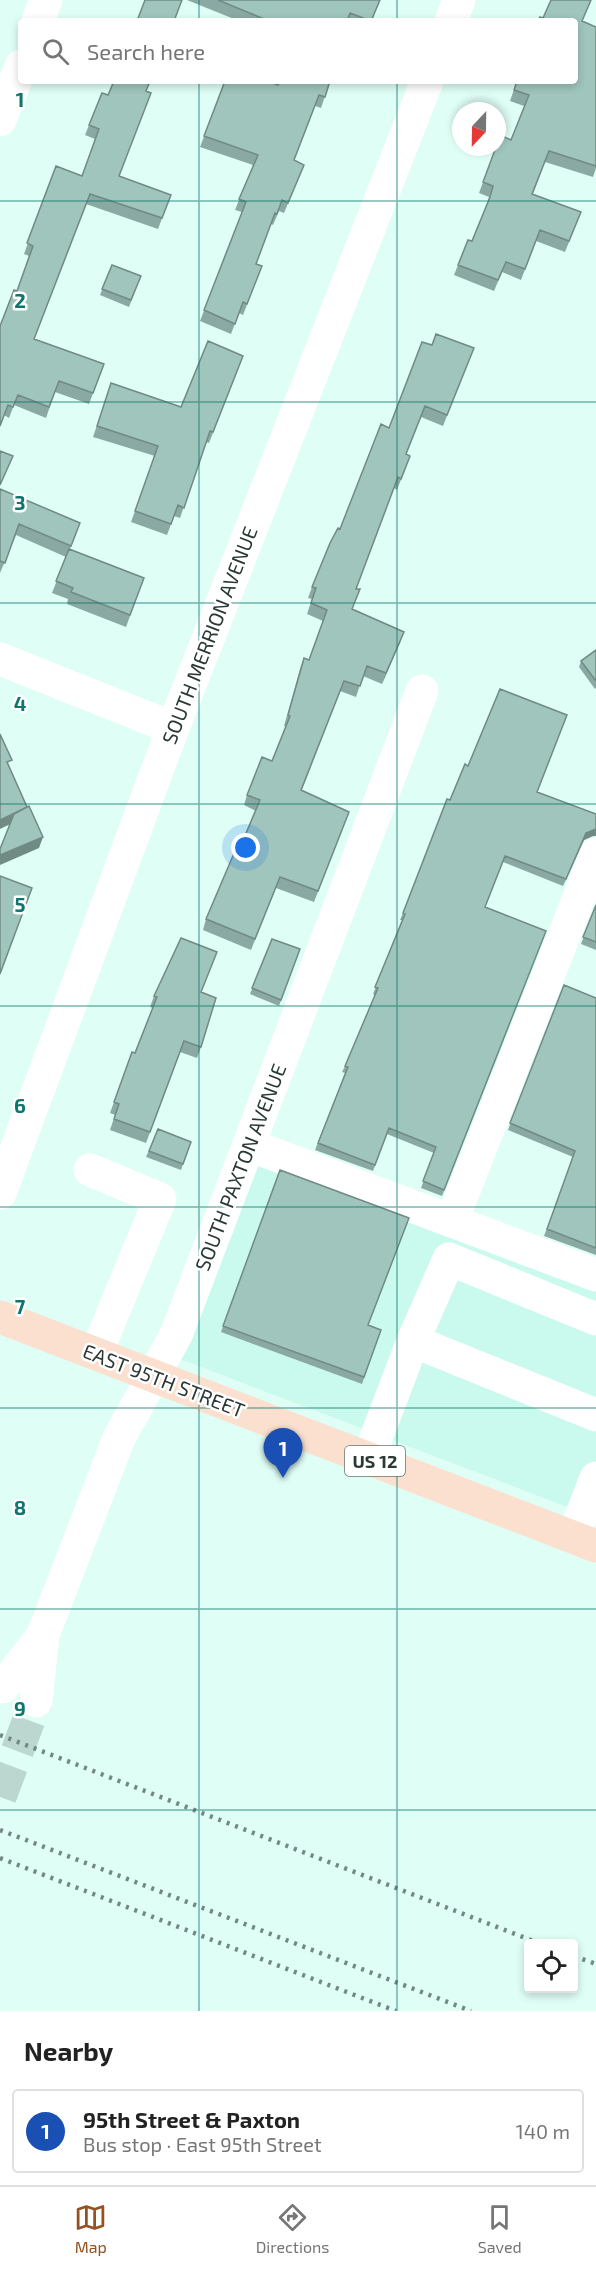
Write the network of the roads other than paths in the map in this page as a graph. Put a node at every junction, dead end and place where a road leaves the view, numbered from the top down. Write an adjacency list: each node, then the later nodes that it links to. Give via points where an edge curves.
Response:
1 (46, 0): 3 (street)
2 (459, 0): 4 (street)
3 (39, 18)
4 (452, 18)
5 (18, 74): 7 (street)
6 (426, 84): 10 (street, SOUTH MERRION AVENUE)
7 (0, 120)
8 (0, 659): 10 (street)
9 (422, 691): 12 (street, SOUTH PAXTON AVENUE)
10 (172, 728): 14 (street, SOUTH MERRION AVENUE)
11 (596, 855): 15 (street)
12 (249, 1144): 15 (street); 21 (street, SOUTH PAXTON AVENUE, via 176,1335)
13 (90, 1170): 20 (street, via 160,1200)
14 (0, 1193)
15 (452, 1221): 16 (street)
16 (596, 1275)
17 (0, 1317): 20 (main road, EAST 95TH STREET / US 12)
18 (596, 1319): 19 (street, via 449,1259)
19 (413, 1341): 22 (street); 23 (street)
20 (96, 1354): 21 (main road, EAST 95TH STREET / US 12)
21 (153, 1377): 23 (main road, EAST 95TH STREET / US 12); 26 (street, SOUTH PAXTON AVENUE, via 119,1438)
22 (596, 1414)
23 (368, 1459): 25 (main road, EAST 95TH STREET / US 12)
24 (596, 1478): 25 (street)
25 (584, 1542)
26 (42, 1635): 27 (street, SOUTH PAXTON AVENUE); 28 (street, SOUTH PAXTON AVENUE)
27 (3, 1687)
28 (36, 1701)

